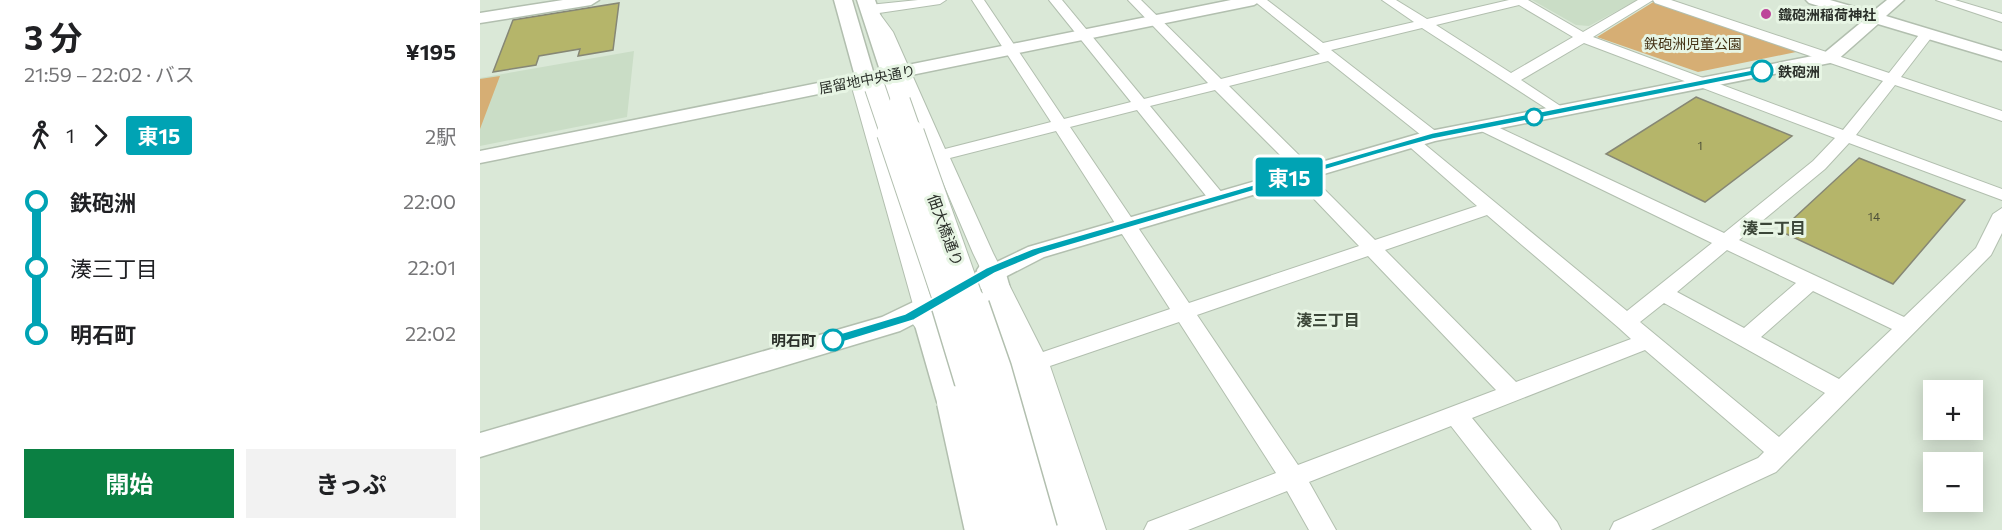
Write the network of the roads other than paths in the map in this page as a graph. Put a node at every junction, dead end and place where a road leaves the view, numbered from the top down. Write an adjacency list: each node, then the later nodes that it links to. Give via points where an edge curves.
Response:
1 (591, 0): 16 (street)
2 (843, 0): 30 (main road, 佃大橋通り)
3 (940, 0): 15 (street, via 887,9)
4 (978, 0): 24 (street)
5 (1055, 0): 22 (street)
6 (1134, 0): 19 (street)
7 (1257, 0): 19 (street, 居留地中央通り); 25 (street)
8 (1388, 0): 20 (street)
9 (1647, 0): 23 (street)
10 (1659, 0): 27 (street)
11 (1814, 0): 17 (street)
12 (1896, 0): 17 (street)
13 (1942, 0): 18 (street)
14 (1520, 1): 20 (street); 23 (street)
15 (868, 4): 30 (street, via 886,32)
16 (480, 18)
17 (1875, 18): 21 (street); 27 (street)
18 (2002, 18)
19 (1155, 21): 22 (street, 居留地中央通り); 32 (street)
20 (1425, 24): 25 (street); 29 (street)
21 (1928, 34): 26 (street); 28 (street)
22 (1084, 35): 24 (street, 居留地中央通り); 33 (street)
23 (1584, 38): 29 (street); 31 (street)
24 (1011, 50): 30 (street, 居留地中央通り); 36 (street)
25 (1325, 52): 32 (street); 38 (street)
26 (2002, 56)
27 (1829, 58): 28 (street); 31 (street)
28 (1892, 78): 35 (street); 39 (street)
29 (1512, 79): 34 (street)
30 (887, 83): 41 (street); 42 (street, 居留地中央通り); 54 (street, via 860,91); 69 (main road, 佃大橋通り, bridge); 70 (main road, 佃大橋通り, bridge, via 995,369)
31 (1700, 83): 34 (street); 39 (street)
32 (1218, 85): 33 (street); 43 (street)
33 (1141, 104): 36 (street); 45 (street)
34 (1560, 111): 37 (street)
35 (2002, 116)
36 (1059, 125): 41 (street); 48 (street)
37 (1483, 126): 38 (street); 49 (street)
38 (1432, 136): 40 (street)
39 (1846, 137): 44 (street); 49 (street, via 1819,165)
40 (1411, 141): 43 (street); 46 (street)
41 (940, 155): 51 (street)
42 (480, 157)
43 (1303, 173): 45 (street); 50 (street)
44 (2002, 195)
45 (1217, 198): 48 (street)
46 (1489, 208): 50 (street); 56 (street)
47 (2002, 213): 57 (street, via 1984,251)
48 (1125, 225): 51 (street); 55 (street)
49 (1724, 242): 52 (street); 53 (street)
50 (1372, 248): 55 (street); 62 (street)
51 (991, 270): 54 (street); 60 (main road, via 1002,321)
52 (1810, 282): 57 (street); 58 (street)
53 (1663, 293): 56 (street); 58 (street)
54 (924, 308): 64 (street, via 891,324); 67 (street, via 922,338); 68 (main road, bridge, via 953,402)
55 (1183, 313): 60 (street); 66 (street)
56 (1626, 323): 59 (street)
57 (1906, 327): 61 (street)
58 (1746, 339): 61 (street)
59 (1647, 341): 62 (street); 65 (street)
60 (1029, 369): 71 (main road); 72 (street)
61 (1841, 391): 65 (street)
62 (1513, 393): 63 (street)
63 (1456, 415): 66 (street); 75 (street)
64 (480, 445)
65 (1780, 452): 76 (street, via 1767,465)
66 (1293, 477): 73 (street); 74 (street)
67 (967, 530)
68 (981, 530)
69 (1010, 530)
70 (1041, 530)
71 (1067, 530)
72 (1093, 530)
73 (1156, 530)
74 (1323, 530)
75 (1548, 530)
76 (1623, 530)

